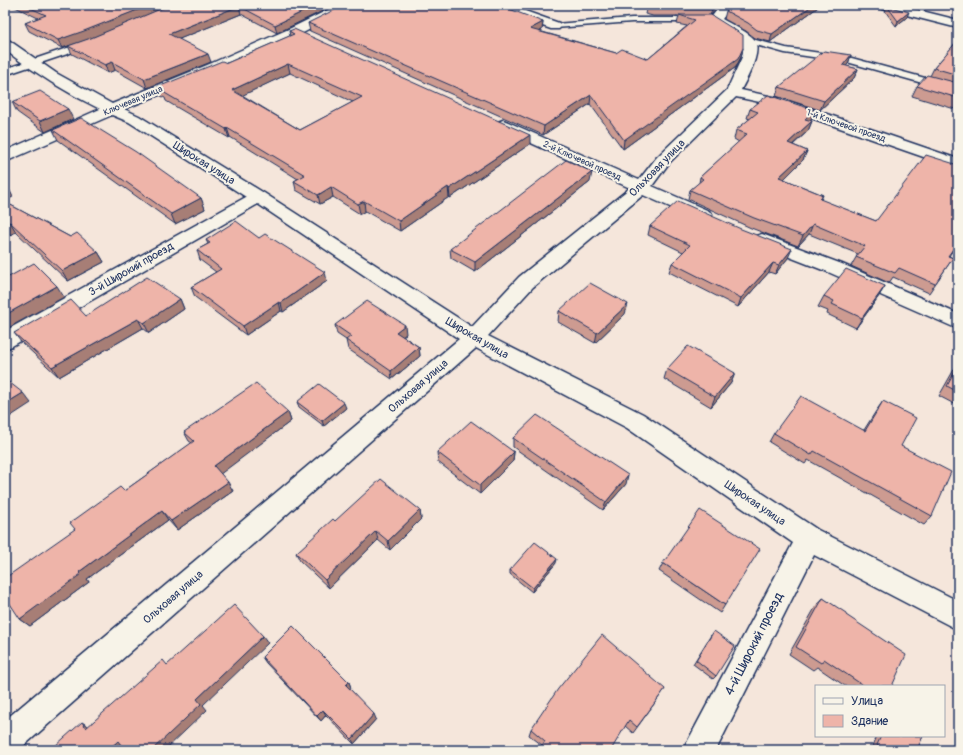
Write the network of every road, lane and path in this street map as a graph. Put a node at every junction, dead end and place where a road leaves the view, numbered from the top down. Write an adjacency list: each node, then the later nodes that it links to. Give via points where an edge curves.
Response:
1 (348, 5): 14 (street, Ключевая улица, via 319,18 303,34 217,66)
2 (496, 5): 6 (street)
3 (883, 5): 5 (street)
4 (721, 13): 6 (lane); 8 (street)
5 (958, 24)
6 (555, 26)
7 (98, 40): 10 (lane)
8 (748, 40): 12 (lane, via 784,50 848,60); 13 (street, Ольховая улица, via 749,57)
9 (5, 44): 10 (street, Широкая улица)
10 (29, 63): 11 (lane); 14 (street, Широкая улица)
11 (5, 72)
12 (958, 90)
13 (733, 92): 17 (street, 1-й Ключевой проезд, via 778,102); 18 (street, Ольховая улица, via 663,160)
14 (112, 110): 16 (street, Ключевая улица); 19 (street, Широкая улица, via 134,119)
15 (490, 119): 18 (street, 2-й Ключевой проезд)
16 (5, 157)
17 (958, 164)
18 (641, 188): 20 (street, 2-й Ключевой проезд); 23 (street, Ольховая улица, via 526,282)
19 (258, 197): 23 (street, Широкая улица); 24 (street, 3-й Широкий проезд)
20 (716, 221)
21 (751, 236): 22 (street, via 835,268)
22 (958, 322)
23 (474, 338): 25 (street, Широкая улица, via 635,421); 27 (street, Ольховая улица)
24 (5, 342)
25 (809, 539): 26 (street, Широкая улица); 28 (street, 4-й Широкий проезд)
26 (958, 616)
27 (5, 741)
28 (699, 750)

